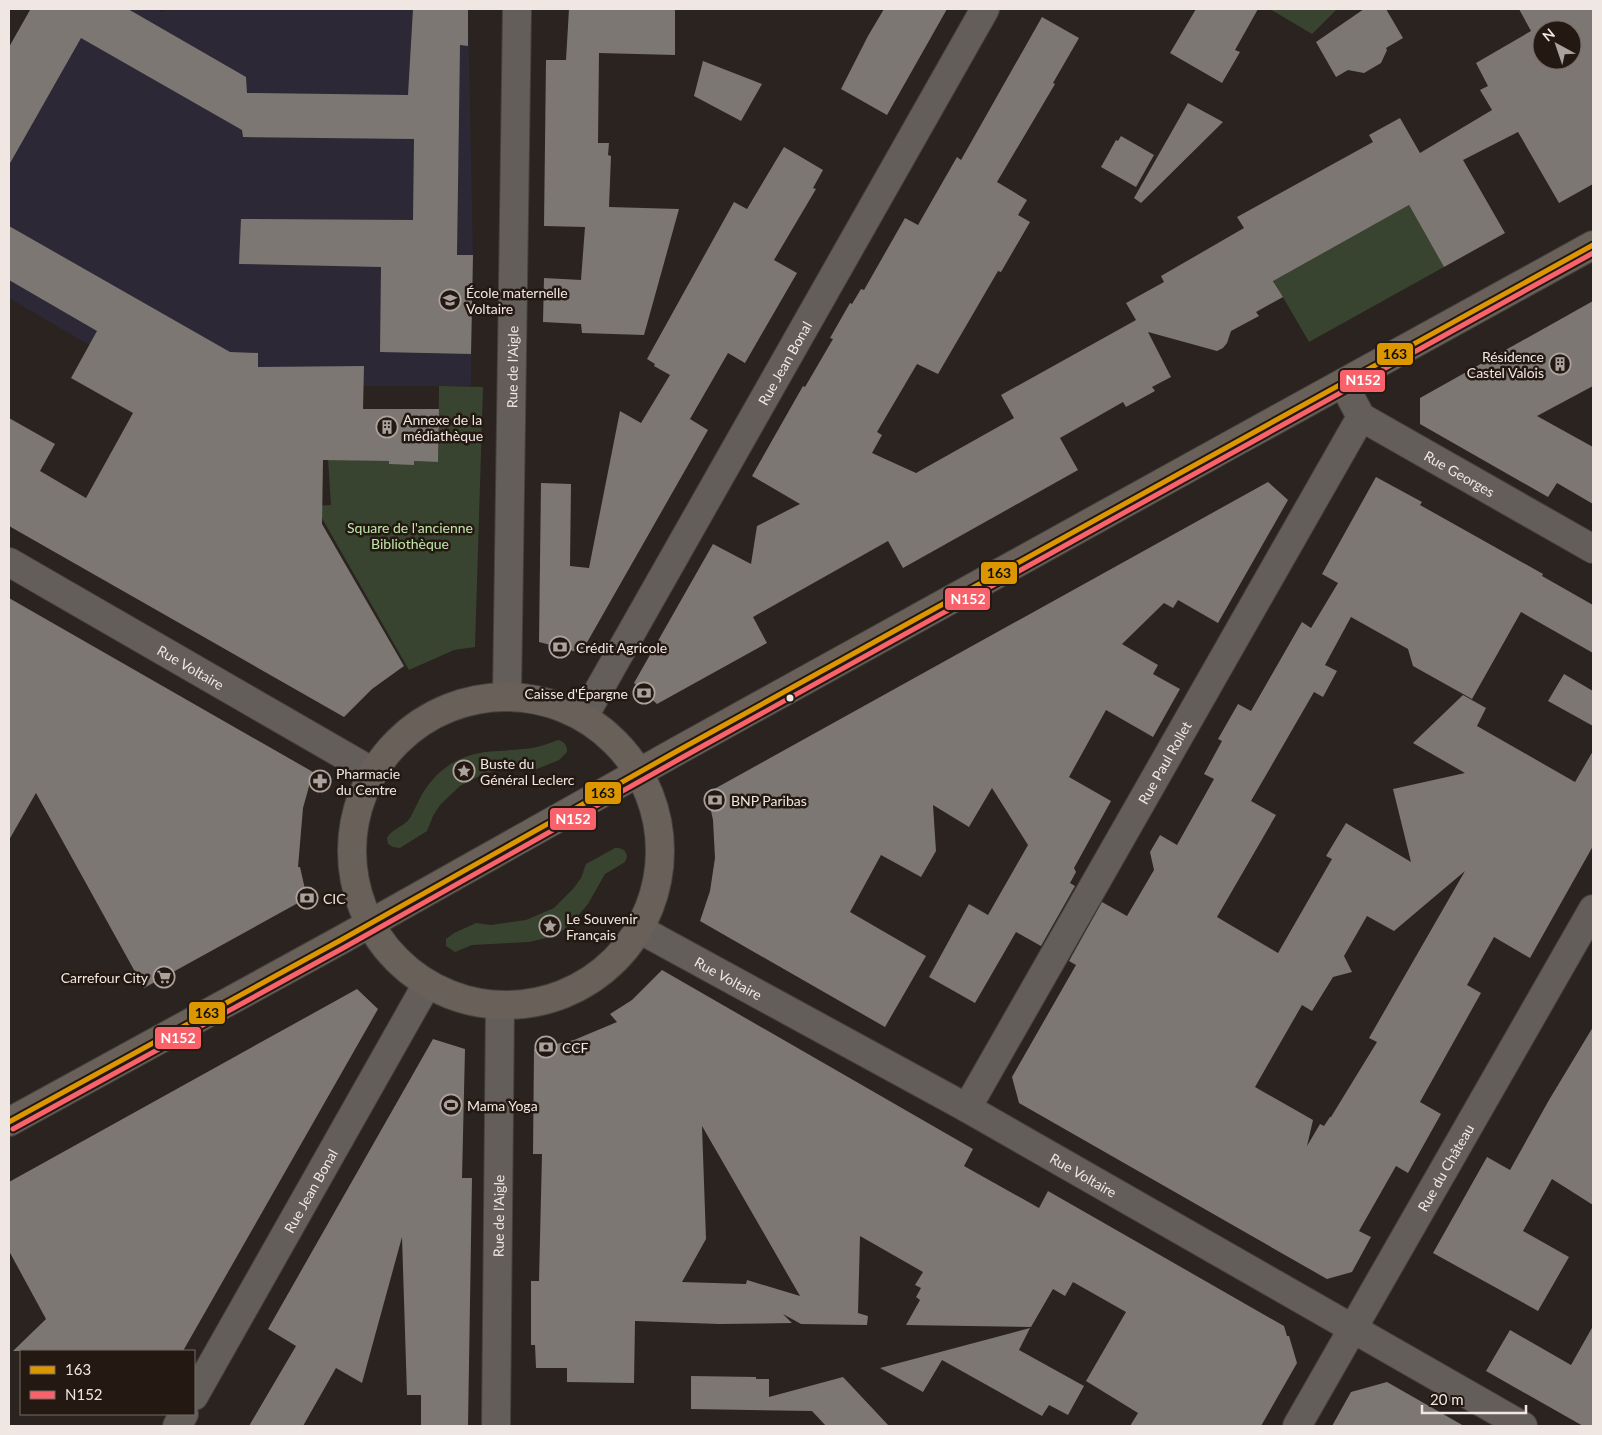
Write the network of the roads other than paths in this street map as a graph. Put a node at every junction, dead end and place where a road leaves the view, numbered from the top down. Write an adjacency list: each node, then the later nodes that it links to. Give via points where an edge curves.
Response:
1 (517, 9): 8 (street, Rue de l'Aigle)
2 (985, 9): 9 (street, Rue Jean Bonal)
3 (1593, 246): 4 (main road)
4 (1343, 384): 5 (street); 11 (main road)
5 (1361, 417): 6 (street, Rue Georges); 17 (street, Rue Paul Rollet)
6 (1593, 548)
7 (9, 562): 10 (street, Rue Voltaire)
8 (506, 695): 9 (main road, via 545,700); 10 (main road, via 452,705 407,732)
9 (584, 716): 11 (main road, via 611,737)
10 (373, 772): 13 (main road, via 360,801 352,832 355,879)
11 (640, 772): 13 (main road); 14 (main road, via 658,816 661,850 656,891)
12 (1593, 909): 19 (street, Rue du Château)
13 (370, 924): 15 (main road, via 395,960); 18 (main road)
14 (639, 929): 16 (main road, via 614,962 580,986 542,1001); 17 (street, Rue Voltaire)
15 (427, 984): 16 (main road, via 462,999); 20 (street, Rue Jean Bonal)
16 (500, 1005): 23 (street, Rue de l'Aigle)
17 (968, 1108): 19 (street, Rue Voltaire)
18 (9, 1122)
19 (1352, 1328): 25 (street, Rue du Château); 26 (street, Rue Voltaire)
20 (195, 1394)
21 (183, 1415): 22 (street)
22 (177, 1426)
23 (496, 1426): 24 (street)
24 (510, 1426)
25 (1296, 1426)
26 (1523, 1426)

